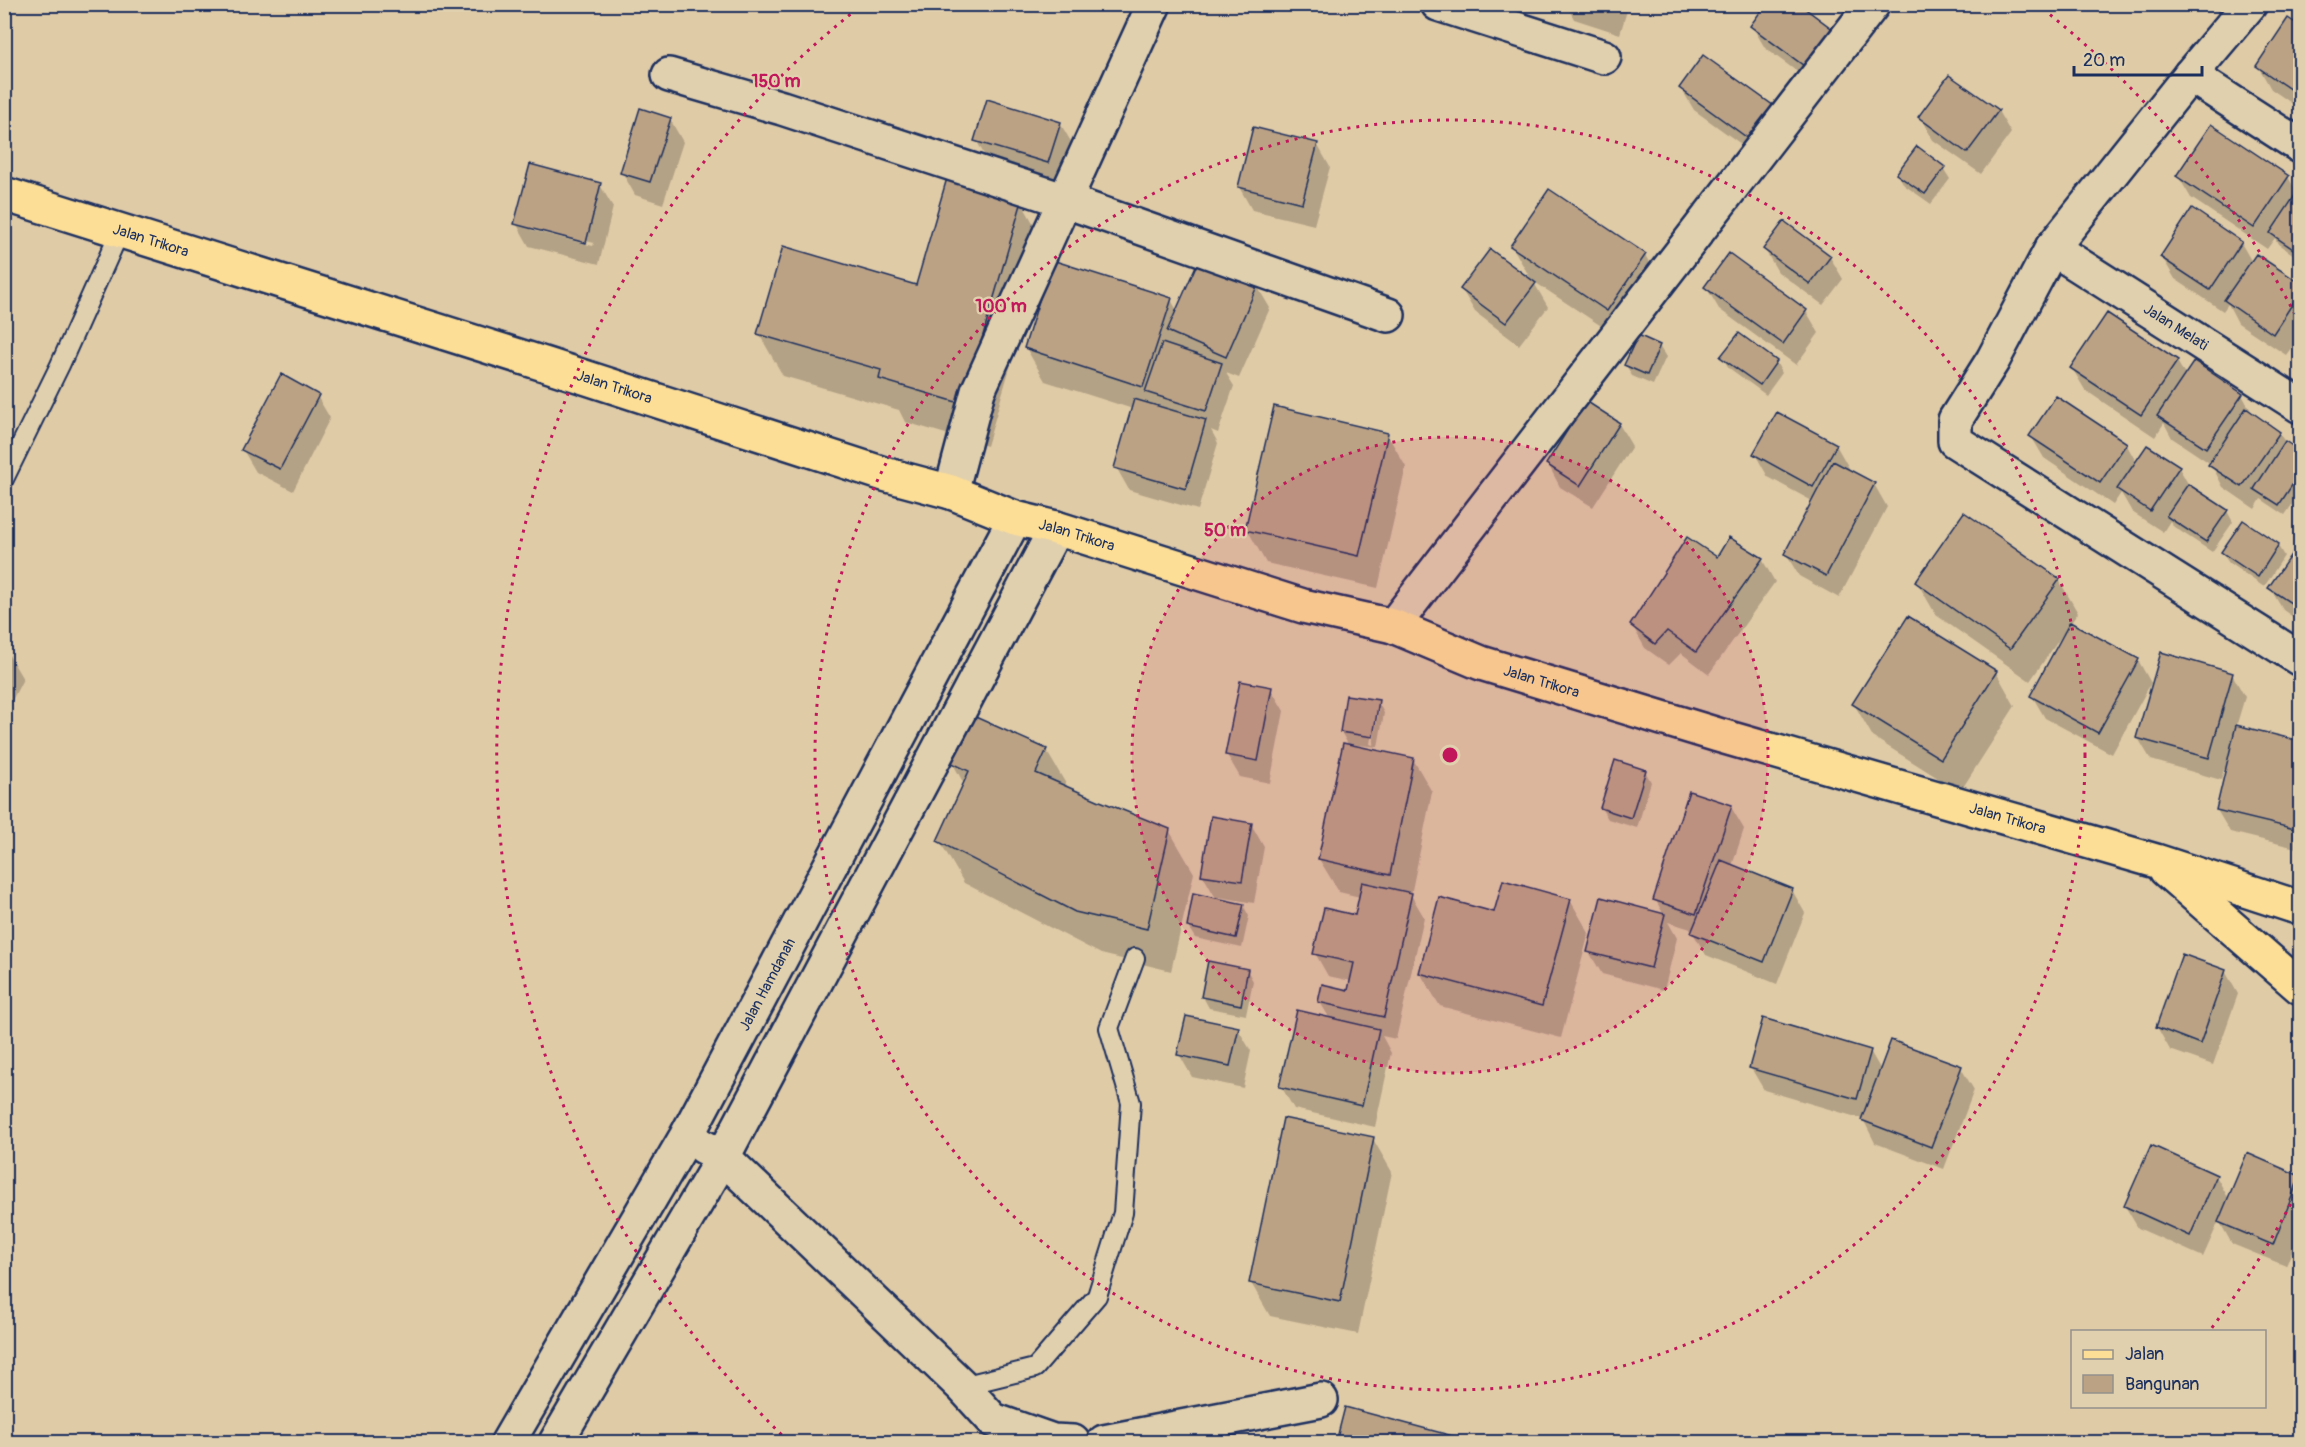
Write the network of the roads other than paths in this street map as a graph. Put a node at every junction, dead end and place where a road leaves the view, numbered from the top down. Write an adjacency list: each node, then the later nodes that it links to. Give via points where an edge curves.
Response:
1 (1154, 4): 10 (street)
2 (1438, 4): 5 (street)
3 (1873, 4): 19 (street)
4 (2250, 4): 7 (street)
5 (1604, 57)
6 (669, 75): 10 (street)
7 (2190, 75): 8 (street); 12 (street)
8 (2301, 146)
9 (4, 194): 11 (main road, Jalan Trikora)
10 (1066, 201): 13 (street); 16 (street, via 978,391)
11 (120, 231): 15 (lane); 16 (main road, Jalan Trikora)
12 (2052, 248): 14 (street, Jalan Melati); 20 (street, via 1993,360 1955,420 1955,441)
13 (1388, 315)
14 (2301, 406)
15 (4, 478)
16 (951, 492): 17 (main road, Jalan Trikora)
17 (1015, 518): 18 (main road, Jalan Trikora); 25 (street, Jalan Hamdanah)
18 (1056, 528): 19 (main road, Jalan Trikora, via 1303,606); 26 (street)
19 (1393, 626): 21 (main road, Jalan Trikora, via 1481,663)
20 (2301, 659)
21 (2156, 861): 22 (main road, Jalan Trikora); 24 (main road, Jalan Trikora)
22 (2301, 908)
23 (1135, 958): 27 (lane, via 1109,1028 1131,1103 1123,1213 1097,1296 1035,1368)
24 (2301, 987)
25 (686, 1137): 26 (street); 30 (street, Jalan Hamdanah)
26 (723, 1157): 27 (street); 31 (street)
27 (962, 1386): 29 (street)
28 (1321, 1400): 33 (street)
29 (996, 1431): 32 (street)
30 (508, 1443)
31 (556, 1443)
32 (1073, 1443)
33 (1104, 1443)

